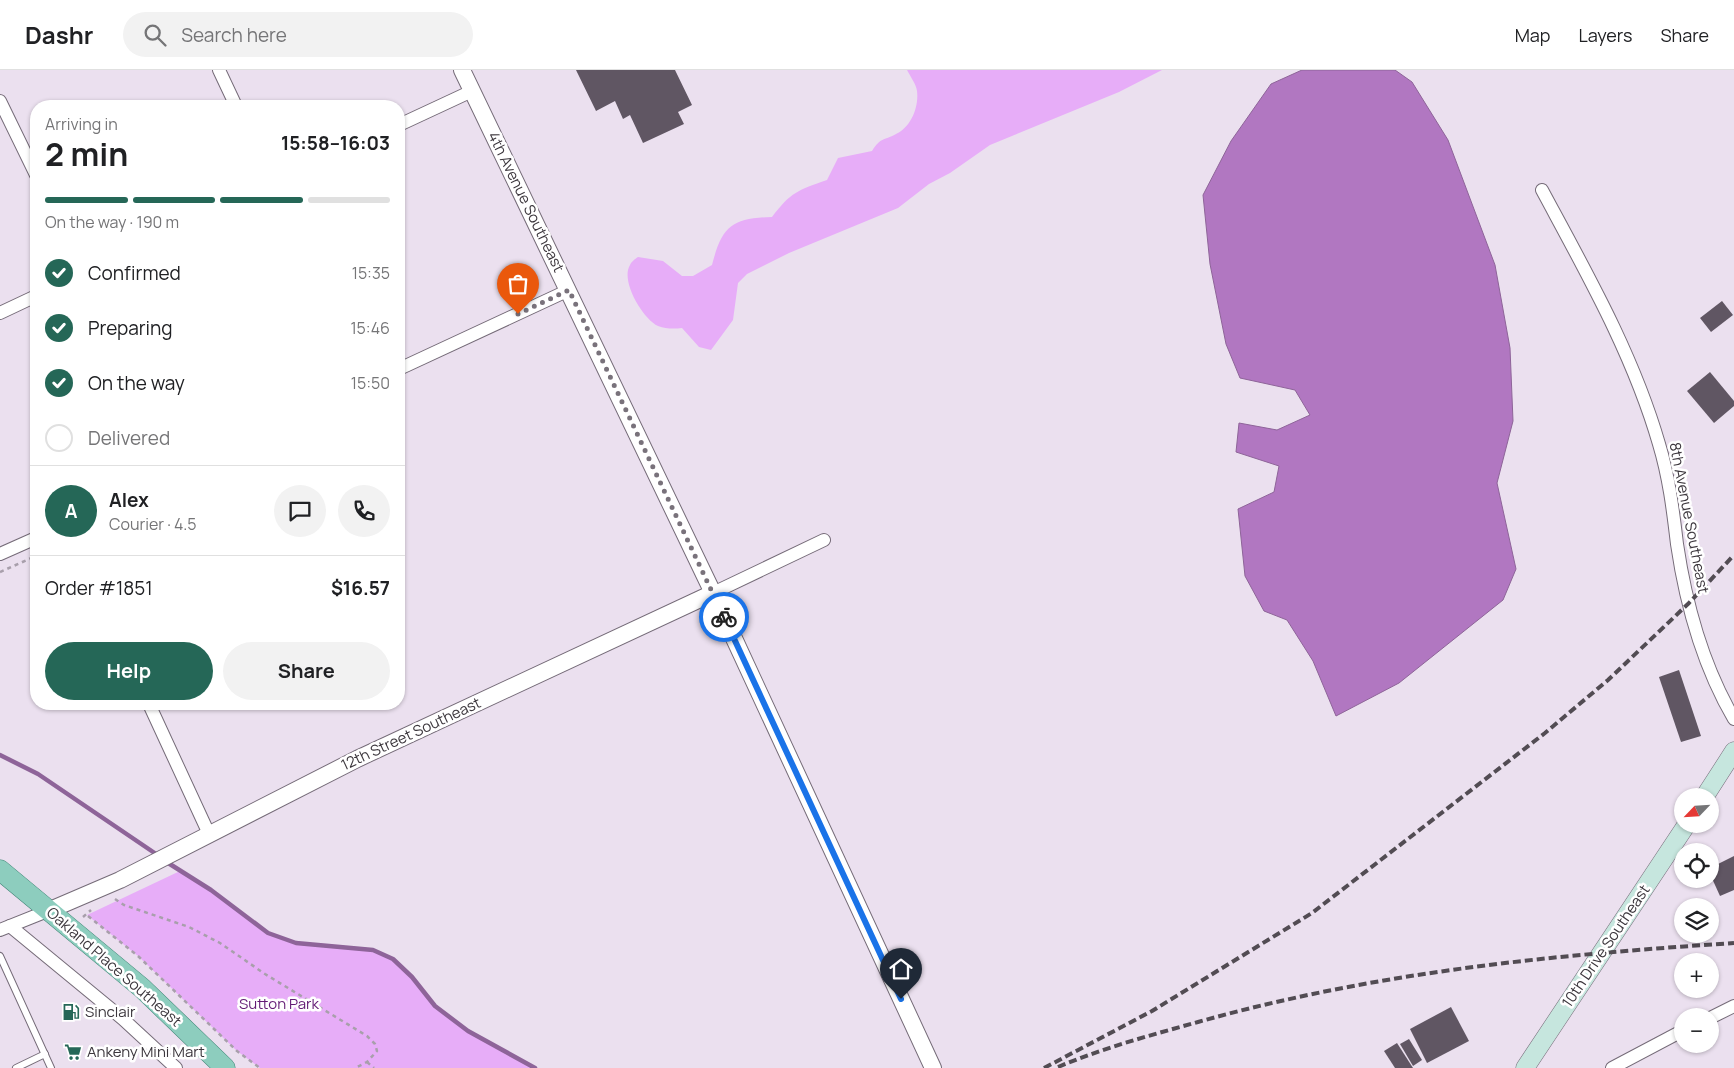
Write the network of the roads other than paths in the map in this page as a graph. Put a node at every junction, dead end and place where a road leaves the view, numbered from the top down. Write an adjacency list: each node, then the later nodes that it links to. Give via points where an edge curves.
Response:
1 (219, 70): 4 (street)
2 (462, 70): 3 (street, 4th Avenue Southeast)
3 (472, 91): 6 (street); 9 (street, 4th Avenue Southeast)
4 (233, 100)
5 (0, 101): 7 (street)
6 (405, 122)
7 (30, 163)
8 (1542, 190): 18 (street, 8th Avenue Southeast, via 1598,292 1647,404 1666,473 1696,632 1712,675)
9 (569, 290): 12 (street); 16 (street, 4th Avenue Southeast)
10 (30, 299): 11 (street)
11 (0, 313)
12 (405, 367)
13 (824, 540): 16 (street, 12th Street Southeast)
14 (30, 541): 15 (street)
15 (0, 554)
16 (713, 593): 22 (street, 12th Street Southeast, via 357,759); 35 (street, 4th Avenue Southeast)
17 (152, 710): 22 (street)
18 (1734, 719)
19 (1734, 751): 20 (main road)
20 (1710, 788)
21 (1681, 833): 36 (main road, 10th Drive Southeast)
22 (209, 834): 24 (street, 12th Street Southeast, via 120,880)
23 (0, 870): 24 (main road, Oakland Place Southeast)
24 (50, 910): 25 (street, 12th Street Southeast); 34 (main road, Oakland Place Southeast, via 168,1011)
25 (5, 928): 33 (street, via 123,1019)
26 (0, 956): 30 (lane)
27 (1734, 1006): 28 (street)
28 (1719, 1014)
29 (1674, 1035): 37 (street)
30 (45, 1054): 31 (lane); 32 (lane)
31 (16, 1068)
32 (51, 1068)
33 (176, 1068)
34 (225, 1068)
35 (933, 1068)
36 (1525, 1068)
37 (1612, 1068)

